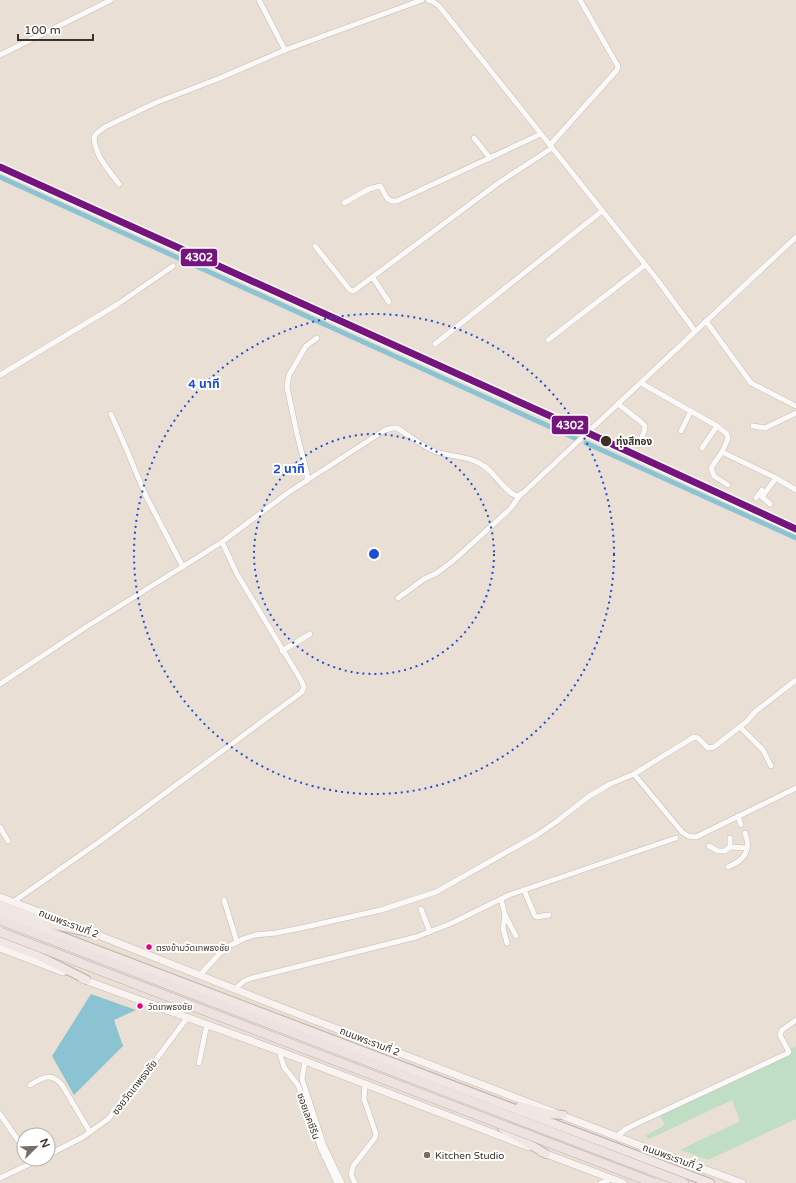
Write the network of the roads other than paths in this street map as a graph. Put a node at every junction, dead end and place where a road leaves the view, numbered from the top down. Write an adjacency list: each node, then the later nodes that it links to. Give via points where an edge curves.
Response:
1 (111, 0): 7 (street)
2 (259, 0): 6 (street)
3 (422, 0): 6 (street)
4 (428, 0): 8 (street, via 439,6)
5 (580, 0): 10 (street, via 618,66)
6 (285, 50): 12 (street, via 155,103 97,133 94,137 94,146 99,158)
7 (0, 55)
8 (541, 134): 10 (street); 11 (street)
9 (474, 138): 11 (street)
10 (551, 146): 14 (street); 19 (street)
11 (490, 158): 13 (street, via 397,201 387,199 380,186)
12 (119, 184)
13 (344, 203)
14 (602, 211): 17 (street); 25 (street)
15 (796, 237): 21 (street)
16 (315, 246): 19 (street, via 350,290 355,290)
17 (645, 265): 22 (street); 24 (street)
18 (173, 266): 26 (street, via 118,304)
19 (373, 278): 20 (street)
20 (389, 302)
21 (706, 321): 22 (street); 29 (street, via 751,383)
22 (695, 331): 27 (street)
23 (317, 338): 40 (street, via 306,346 289,375 286,387)
24 (548, 340)
25 (435, 344)
26 (0, 375)
27 (641, 383): 28 (street); 30 (street)
28 (618, 404): 36 (street, via 645,426); 43 (street)
29 (796, 406)
30 (691, 412): 33 (street); 35 (street)
31 (111, 414): 47 (street, via 144,494)
32 (796, 414): 34 (street, via 765,428)
33 (717, 426): 37 (street); 38 (street, via 728,436)
34 (753, 426)
35 (681, 431)
36 (639, 445)
37 (702, 448)
38 (722, 452): 39 (street); 41 (street, via 711,468 714,476)
39 (774, 477): 42 (street); 44 (street); 45 (street, via 762,497)
40 (307, 481): 43 (street, via 379,433 397,428 436,452 473,460 483,465 511,493); 46 (street)
41 (728, 486)
42 (796, 490)
43 (521, 494): 48 (street, via 510,509 454,560)
44 (756, 498)
45 (770, 504)
46 (222, 542): 47 (street); 50 (street, via 236,574)
47 (183, 568): 52 (street, via 86,627)
48 (398, 598)
49 (310, 634): 50 (street)
50 (282, 651): 72 (street, via 301,680 304,687 302,692 99,842)
51 (796, 680): 53 (street)
52 (0, 684)
53 (740, 726): 54 (street, via 763,750); 55 (street, via 710,749 698,738 692,737)
54 (772, 766)
55 (634, 774): 57 (street, via 688,836 696,837); 85 (street, via 588,797 537,835 436,892 381,910 255,935)
56 (796, 788): 57 (street)
57 (738, 816): 58 (street)
58 (741, 825)
59 (0, 827): 63 (street)
60 (745, 833): 66 (street)
61 (676, 838): 68 (street)
62 (730, 838): 65 (street)
63 (8, 841)
64 (709, 846): 65 (street, via 721,852)
65 (730, 847): 66 (street)
66 (747, 848): 67 (street, via 743,859)
67 (728, 867)
68 (524, 890): 70 (street); 77 (street, via 535,916)
69 (0, 897): 72 (main road, ถนนพระรามที่ 2)
70 (501, 899): 76 (street); 81 (street)
71 (224, 900): 85 (street)
72 (13, 902): 82 (main road, ถนนพระรามที่ 2)
73 (0, 905): 79 (highway)
74 (421, 909): 81 (street)
75 (0, 913): 87 (highway, ถนนพระรามที่ 2)
76 (505, 915): 83 (street); 86 (street, via 503,928)
77 (549, 915)
78 (0, 920): 121 (highway)
79 (50, 924): 82 (highway); 87 (highway)
80 (0, 931): 90 (highway); 120 (highway, bridge)
81 (430, 932): 93 (street, via 252,978)
82 (97, 934): 91 (main road, ถนนพระรามที่ 2)
83 (516, 936)
84 (0, 941): 89 (highway)
85 (237, 942): 91 (street, via 220,953)
86 (507, 943)
87 (91, 947): 102 (highway, ถนนพระรามที่ 2)
88 (0, 948): 92 (main road)
89 (37, 955): 90 (highway); 92 (highway)
90 (84, 963): 105 (highway)
91 (200, 975): 93 (main road, ถนนพระรามที่ 2)
92 (87, 980): 94 (main road)
93 (235, 988): 104 (main road, ถนนพระรามที่ 2)
94 (187, 1018): 96 (main road); 106 (street, ซอยวัดเทพธงชัย, via 134,1089 108,1119)
95 (796, 1020): 107 (street, via 782,1030 780,1035 789,1049 788,1054 638,1123)
96 (209, 1025): 97 (main road); 99 (street)
97 (279, 1051): 98 (main road); 109 (street, ซอยเลคซีรีน, via 284,1067 298,1085)
98 (305, 1061): 100 (main road); 109 (street, ซอยเลคซีรีน, via 302,1079)
99 (199, 1063)
100 (365, 1084): 111 (main road); 117 (street, via 364,1099 376,1138 353,1166 351,1175)
101 (30, 1085): 106 (street, via 45,1077 57,1079)
102 (496, 1102): 104 (highway); 122 (highway, ถนนพระรามที่ 2)
103 (0, 1114): 108 (street)
104 (563, 1115): 107 (main road, ถนนพระรามที่ 2)
105 (488, 1119): 111 (highway); 120 (highway)
106 (90, 1132): 110 (street, ซอยวัดเทพธงชัย)
107 (616, 1136): 123 (main road, ถนนพระรามที่ 2)
108 (16, 1137)
109 (323, 1147): 115 (street, ซอยเลคซีรีน); 116 (street, ซอยเลคซีรีน)
110 (56, 1151)
111 (546, 1154): 114 (main road)
112 (21, 1167): 113 (street)
113 (0, 1178)
114 (612, 1179): 118 (street); 119 (main road)
115 (337, 1183)
116 (342, 1183)
117 (355, 1183)
118 (601, 1183)
119 (623, 1183)
120 (655, 1183)
121 (684, 1183)
122 (710, 1183)
123 (742, 1183)

